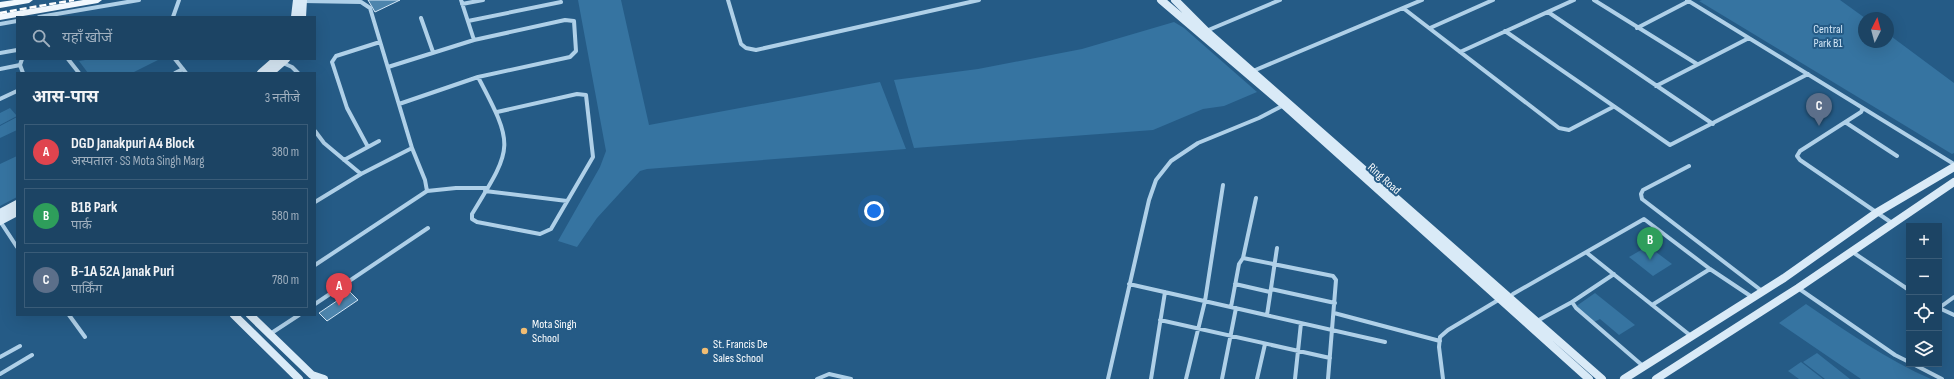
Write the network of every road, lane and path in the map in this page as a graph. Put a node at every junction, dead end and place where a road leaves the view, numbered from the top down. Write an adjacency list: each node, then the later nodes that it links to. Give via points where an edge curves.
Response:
1 (29, 0): 19 (main road)
2 (98, 0): 22 (main road)
3 (139, 0): 22 (street)
4 (179, 0): 25 (street)
5 (301, 0): 26 (street); 27 (street); 39 (street, via 366,5 370,8)
6 (483, 0): 17 (street)
7 (728, 0): 8 (street, via 741,44 756,50)
8 (979, 0)
9 (1161, 0): 66 (street, Ring Road)
10 (1175, 0): 35 (street, Ring Road)
11 (1280, 0): 35 (street)
12 (1422, 0): 20 (street)
13 (1493, 0): 33 (street)
14 (1574, 0): 21 (street)
15 (1594, 0): 34 (street)
16 (1688, 0): 34 (street); 37 (street)
17 (462, 2): 31 (street)
18 (561, 2): 31 (street)
19 (0, 5)
20 (1404, 8): 33 (street); 53 (street)
21 (1548, 12): 36 (street); 63 (street)
22 (38, 15): 24 (main road)
23 (16, 16): 28 (main road)
24 (19, 16)
25 (173, 16)
26 (295, 16)
27 (302, 16)
28 (0, 17)
29 (421, 18): 41 (street)
30 (16, 21): 32 (street)
31 (468, 21): 38 (street)
32 (0, 24)
33 (1430, 28): 42 (street)
34 (1638, 28): 48 (street)
35 (1206, 30): 53 (street, Ring Road)
36 (1505, 31): 42 (street); 68 (street)
37 (1749, 38): 48 (street); 61 (street)
38 (474, 40): 41 (street); 62 (street, via 565,20 574,21 574,55)
39 (380, 42): 50 (street); 75 (street, via 336,56 332,62 347,108)
40 (16, 50): 43 (street)
41 (433, 52): 50 (street)
42 (1460, 52): 68 (street, via 1564,130 1569,130)
43 (0, 53)
44 (22, 60): 49 (street)
45 (70, 60): 55 (street)
46 (176, 60): 52 (street)
47 (282, 60): 58 (street); 59 (street); 60 (street)
48 (1697, 64): 63 (street)
49 (20, 65): 51 (street); 54 (street)
50 (388, 67): 67 (street)
51 (0, 69)
52 (183, 69): 56 (street); 57 (street)
53 (1254, 71): 66 (street, Ring Road)
54 (23, 72)
55 (78, 72)
56 (177, 72)
57 (185, 72)
58 (263, 72)
59 (271, 72)
60 (297, 72)
61 (1808, 74): 69 (street); 72 (street)
62 (478, 77): 67 (street); 70 (street)
63 (1656, 86): 72 (street)
64 (16, 91): 65 (street)
65 (0, 99)
66 (1286, 103): 106 (street, via 1259,118 1198,143 1171,160 1156,180 1149,200); 113 (street, Ring Road)
67 (399, 104): 76 (street)
68 (1613, 107): 72 (street, via 1670,145)
69 (1862, 110): 71 (street); 79 (street)
70 (497, 112): 85 (street, via 506,139 506,150 503,162); 89 (street, via 577,94 586,95 593,157)
71 (1845, 122): 77 (street); 91 (street, via 1800,151 1797,156)
72 (1713, 124)
73 (316, 132): 78 (street)
74 (379, 141): 75 (street)
75 (368, 147): 78 (street)
76 (412, 148): 82 (street); 86 (street)
77 (1897, 156)
78 (344, 160): 82 (street)
79 (1954, 164)
80 (1689, 166): 111 (street, via 1643,190 1642,199)
81 (1954, 168): 91 (street)
82 (361, 174): 88 (street)
83 (1954, 182): 95 (street)
84 (1223, 185): 116 (street)
85 (486, 190): 86 (street, via 456,188); 89 (street); 89 (street, via 472,214 472,219 540,234 551,229)
86 (427, 191): 102 (street)
87 (1256, 198): 101 (street)
88 (316, 201)
89 (567, 201)
90 (16, 205): 92 (street)
91 (1876, 212): 95 (street); 111 (street)
92 (0, 213)
93 (16, 213): 94 (street)
94 (0, 221): 97 (street)
95 (1892, 223): 99 (street)
96 (428, 228): 118 (street)
97 (16, 244)
98 (1277, 248): 103 (street)
99 (1850, 251): 108 (street); 109 (street)
100 (1587, 253): 104 (street, via 1644,220); 105 (street); 113 (street)
101 (1243, 258): 103 (street); 107 (street, via 1239,264)
102 (316, 264)
103 (1275, 264): 110 (street); 119 (street, via 1333,276 1336,280)
104 (1710, 269): 114 (street); 120 (street)
105 (1614, 274): 117 (street); 120 (street)
106 (1129, 284): 112 (street); 156 (street)
107 (1236, 284): 110 (street); 122 (street)
108 (1798, 288): 148 (street); 167 (street)
109 (1906, 288)
110 (1271, 290): 119 (street); 125 (street)
111 (1762, 291): 114 (street)
112 (1165, 292): 116 (street); 131 (street)
113 (1506, 296): 132 (street, Ring Road); 140 (street, via 1448,330 1440,336); 164 (street, Ring Road)
114 (1752, 297): 138 (street)
115 (1954, 297): 121 (street)
116 (1205, 301): 122 (street); 134 (street)
117 (1572, 302): 132 (street); 149 (street)
118 (316, 303)
119 (1335, 303): 124 (street)
120 (1652, 305): 138 (street)
121 (1942, 306)
122 (1233, 307): 125 (street); 137 (street)
123 (1942, 309): 126 (street)
124 (1334, 313): 135 (street); 140 (street)
125 (1267, 315): 133 (street)
126 (1954, 315)
127 (70, 316): 139 (street)
128 (235, 316): 152 (street)
129 (251, 316): 136 (street)
130 (297, 316): 136 (street)
131 (1160, 320): 134 (street); 157 (street)
132 (1536, 322): 165 (street, Ring Road)
133 (1300, 323): 135 (street); 144 (street)
134 (1198, 329): 137 (street); 158 (street)
135 (1333, 330): 141 (street); 147 (street)
136 (270, 334): 153 (street, via 312,375)
137 (1230, 336): 142 (street); 159 (street)
138 (1692, 336): 149 (street)
139 (85, 337)
140 (1440, 340): 163 (street)
141 (1385, 342)
142 (1264, 344): 144 (street); 160 (street)
143 (20, 346): 146 (street)
144 (1298, 351): 147 (street); 161 (street)
145 (32, 356): 151 (street)
146 (0, 357)
147 (1330, 358): 162 (street)
148 (1906, 360)
149 (1643, 367): 166 (street)
150 (1918, 367): 168 (street)
151 (0, 374)
152 (299, 379)
153 (324, 379)
154 (817, 379): 155 (street, via 829,374)
155 (850, 379)
156 (1108, 379)
157 (1151, 379)
158 (1186, 379)
159 (1222, 379)
160 (1257, 379)
161 (1295, 379)
162 (1328, 379)
163 (1443, 379)
164 (1589, 379)
165 (1602, 379)
166 (1624, 379)
167 (1656, 379)
168 (1942, 379)

